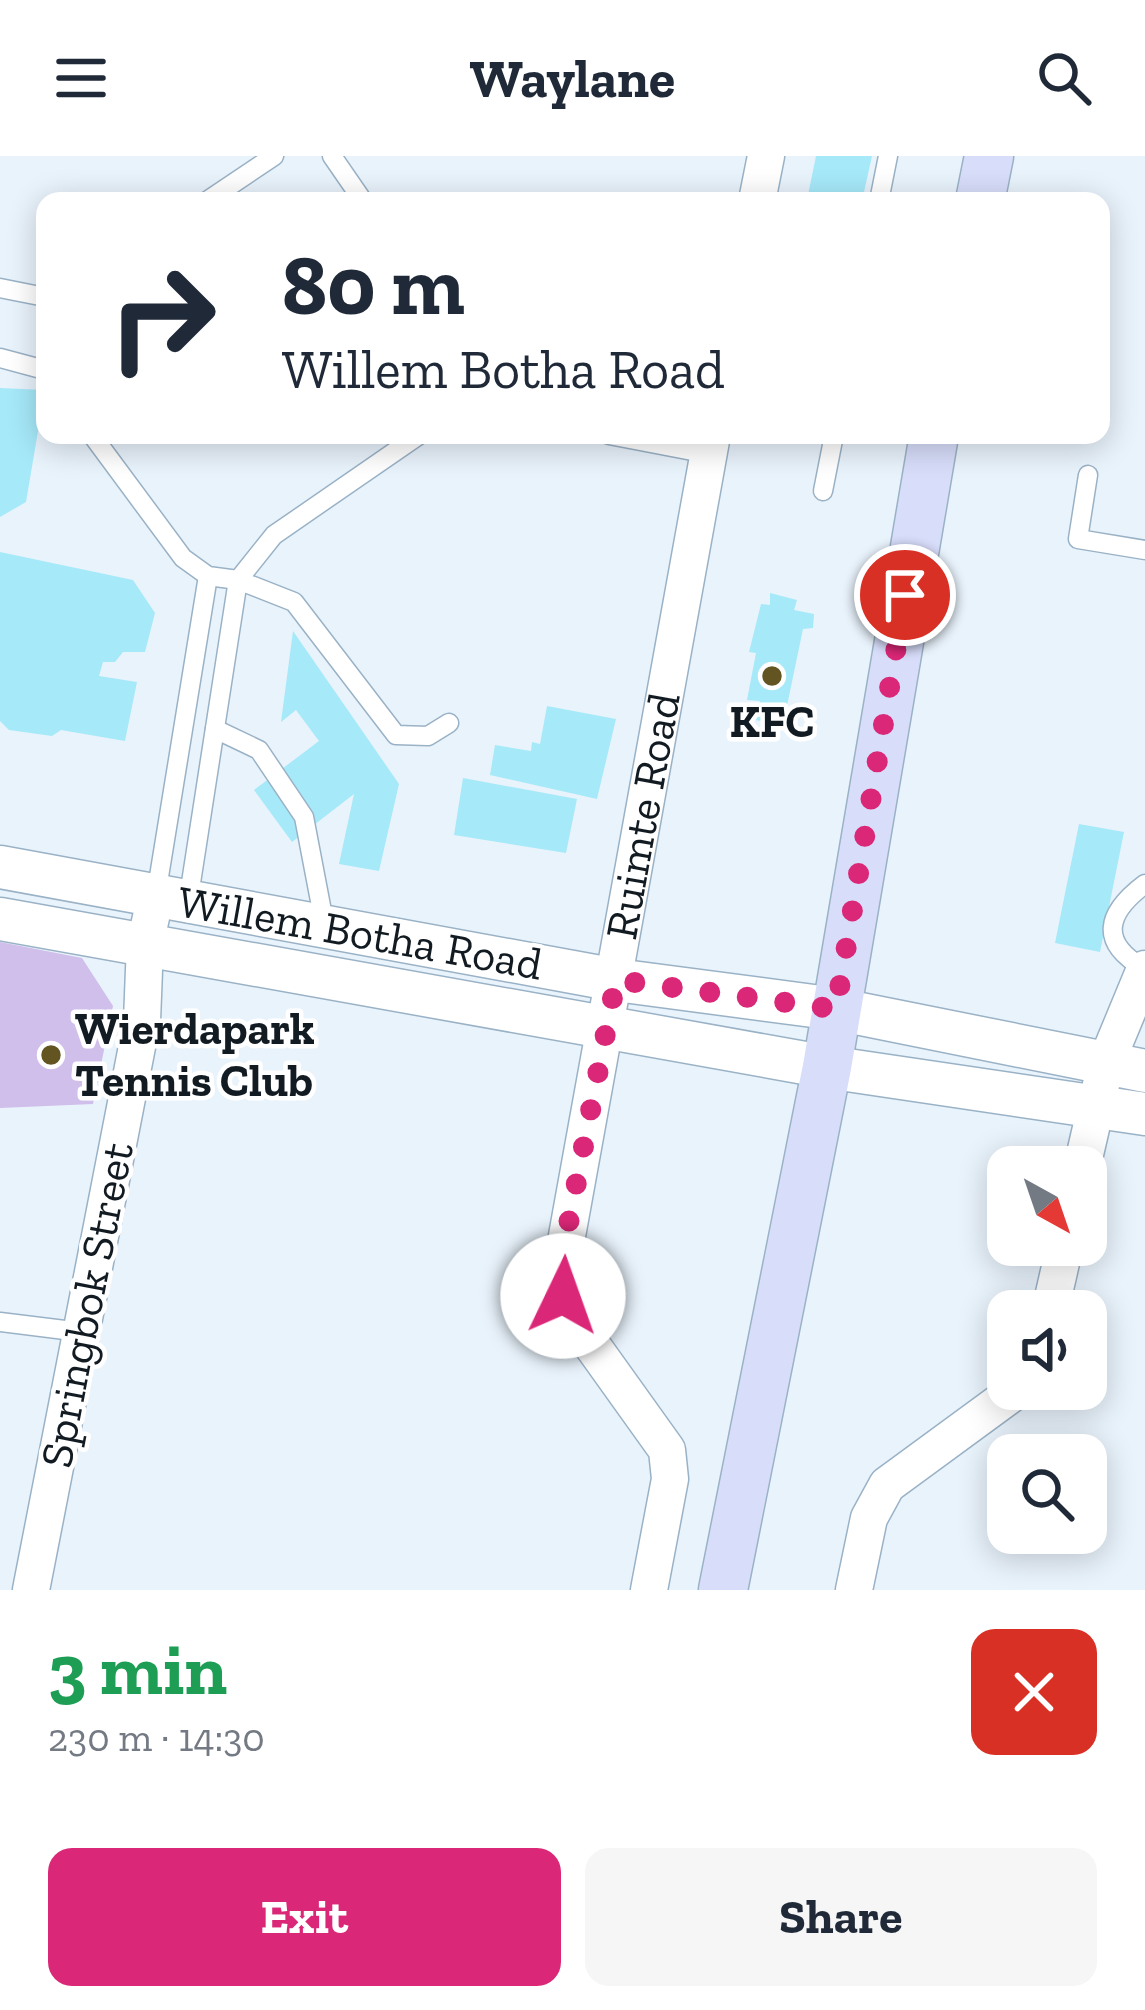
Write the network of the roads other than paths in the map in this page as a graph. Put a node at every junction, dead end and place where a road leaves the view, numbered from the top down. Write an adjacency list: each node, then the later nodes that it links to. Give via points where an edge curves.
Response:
1 (274, 156): 6 (lane)
2 (332, 156): 7 (lane)
3 (766, 156): 8 (street)
4 (888, 156): 9 (lane)
5 (989, 156): 10 (main road)
6 (220, 192)
7 (356, 192)
8 (759, 192)
9 (881, 192)
10 (982, 192)
11 (0, 288): 12 (lane)
12 (36, 295)
13 (0, 358): 14 (lane)
14 (36, 368)
15 (99, 444): 23 (lane, via 183,558)
16 (405, 444): 24 (lane, via 274,535)
17 (710, 444): 34 (street, Ruimte Road)
18 (832, 444): 21 (lane)
19 (932, 444): 35 (main road)
20 (1088, 475): 22 (lane, via 1078,539)
21 (823, 491)
22 (1145, 550)
23 (208, 576): 24 (lane); 29 (lane, Springbok Street)
24 (238, 580): 25 (lane, via 294,602 396,735 428,736); 26 (lane, Springbok Street)
25 (448, 723)
26 (215, 729): 29 (lane, Springbok Street); 31 (lane, via 259,750 304,817)
27 (0, 867): 29 (street, Willem Botha Road)
28 (1145, 884): 33 (lane, via 1120,910 1112,937)
29 (172, 899): 31 (street, Willem Botha Road); 32 (street, Springbok Street)
30 (0, 919): 32 (street, Willem Botha Road)
31 (325, 927): 34 (street, Willem Botha Road)
32 (161, 946): 36 (street, Willem Botha Road); 42 (street, Springbok Street)
33 (1145, 969): 38 (street)
34 (616, 980): 35 (street, Willem Botha Road); 36 (street, Ruimte Road)
35 (836, 1009): 37 (main road); 38 (street, Willem Botha Road)
36 (609, 1028): 37 (street, Willem Botha Road); 45 (street, Ruimte Road, via 562,1281 574,1320 667,1450 670,1479)
37 (827, 1067): 38 (street, Willem Botha Road); 46 (main road)
38 (1116, 1080): 39 (street, Willem Botha Road); 40 (street)
39 (1145, 1114)
40 (1090, 1146)
41 (0, 1322): 42 (lane)
42 (81, 1332): 44 (street, Springbok Street)
43 (989, 1410): 47 (street, via 887,1485 868,1518)
44 (32, 1590)
45 (650, 1590)
46 (723, 1590)
47 (854, 1590)

